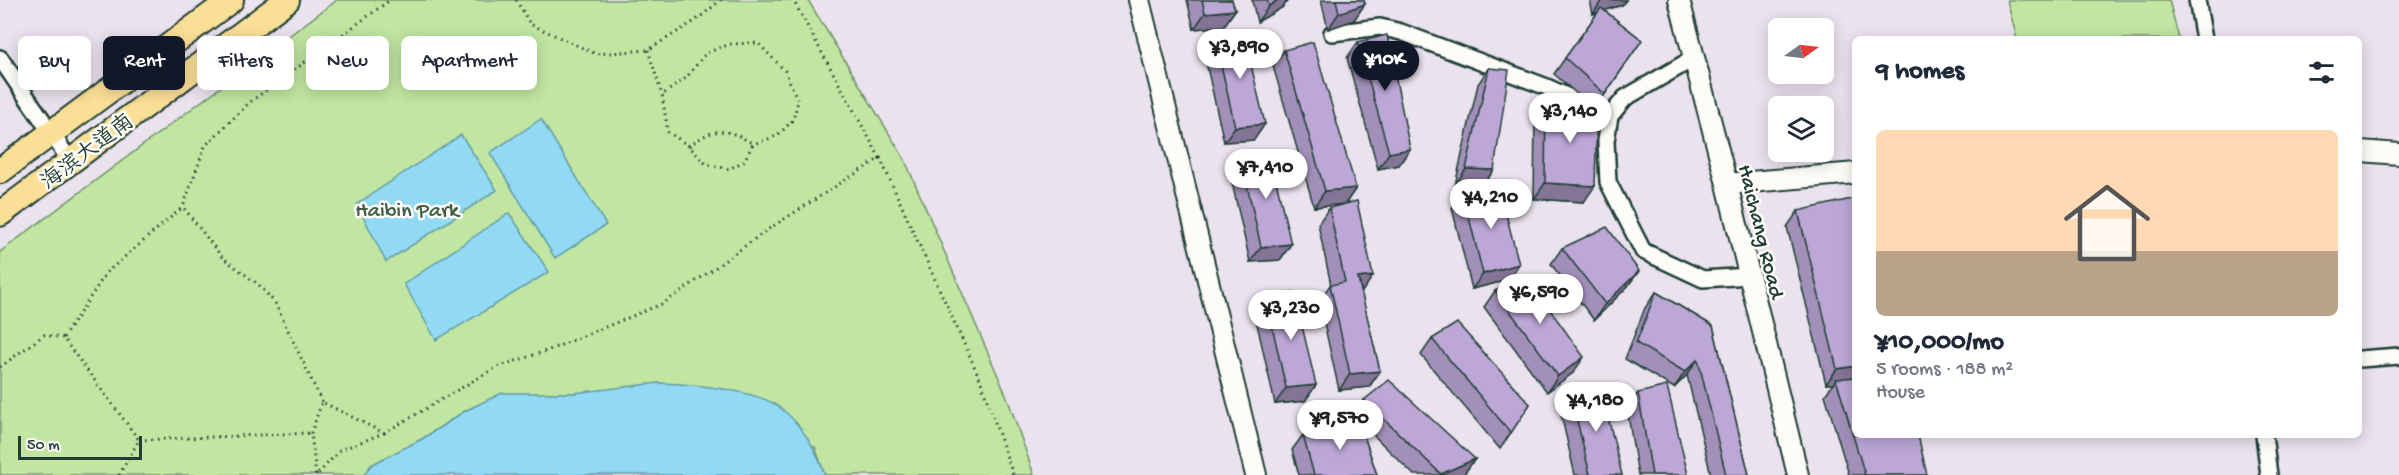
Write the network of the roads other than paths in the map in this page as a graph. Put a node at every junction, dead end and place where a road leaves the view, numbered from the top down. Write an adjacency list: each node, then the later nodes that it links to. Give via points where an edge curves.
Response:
1 (231, 0): 11 (main road, 海滨大道南)
2 (287, 0): 14 (main road, 海滨大道南)
3 (1139, 0): 23 (street)
4 (1679, 0): 8 (street, Haichang Road)
5 (2198, 0): 7 (street)
6 (1332, 33): 10 (street, via 1380,27 1401,32 1547,87)
7 (2204, 36)
8 (1694, 57): 10 (street, via 1625,98); 17 (street, Haichang Road)
9 (0, 58): 11 (street)
10 (1610, 116): 19 (street, via 1606,141 1608,182 1644,251 1703,279)
11 (50, 132): 14 (street); 15 (main road, 海滨大道南)
12 (2362, 150): 13 (street)
13 (2399, 154)
14 (71, 162): 18 (main road, 海滨大道南)
15 (0, 171)
16 (1852, 173): 17 (street)
17 (1727, 184): 19 (street, Haichang Road)
18 (0, 214)
19 (1750, 275): 24 (street, Haichang Road)
20 (2399, 356): 21 (street)
21 (2362, 358)
22 (2264, 438): 25 (street)
23 (1256, 475)
24 (1798, 475)
25 (2269, 475)

